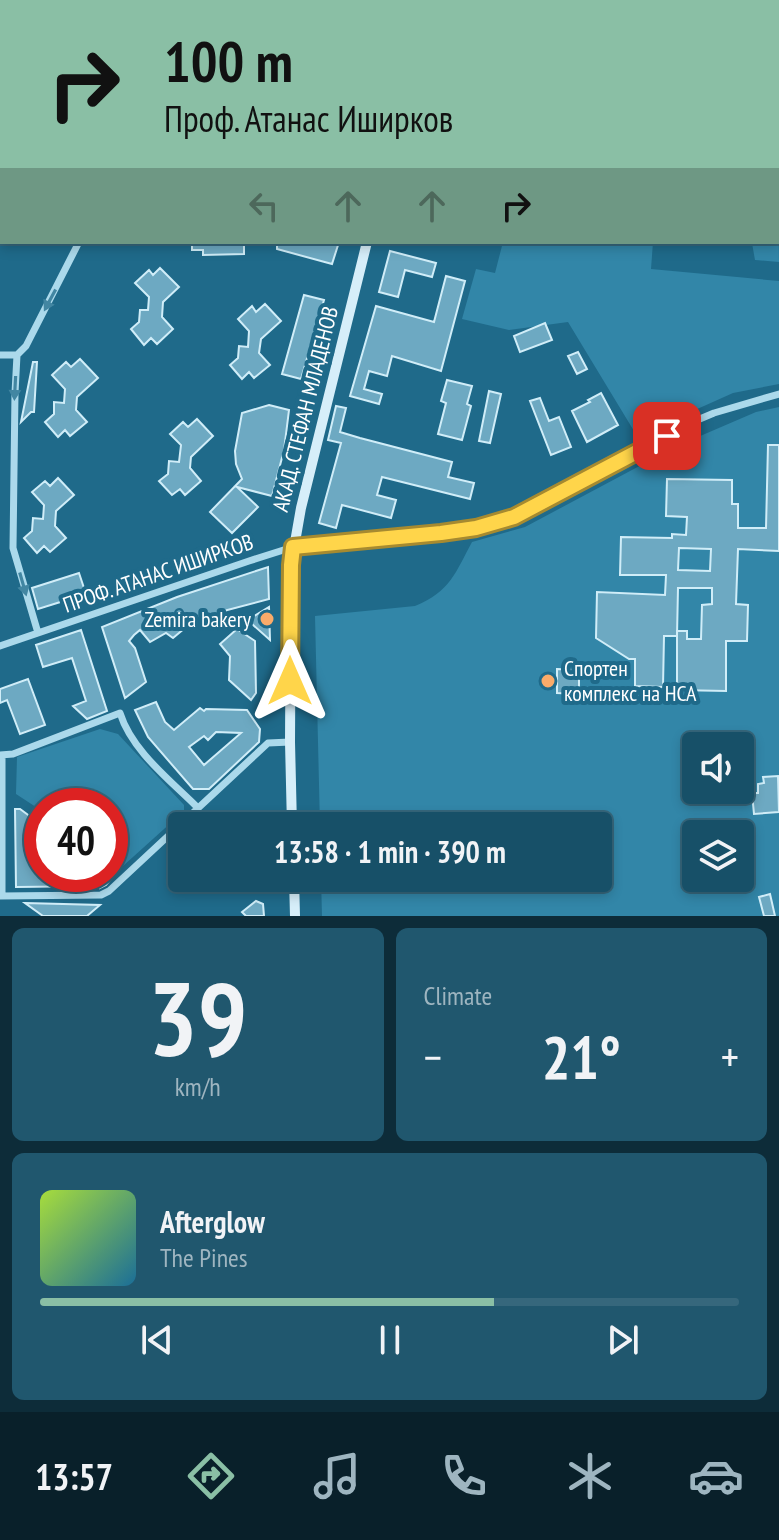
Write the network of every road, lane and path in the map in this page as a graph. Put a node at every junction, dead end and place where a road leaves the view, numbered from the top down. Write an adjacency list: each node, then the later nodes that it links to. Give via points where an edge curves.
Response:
1 (78, 244): 4 (street, one-way to 4)
2 (366, 244): 6 (street, АКАД. СТЕФАН МЛАДЕНОВ)
3 (0, 355): 4 (street)
4 (17, 355): 7 (street, one-way to 7, via 13,548)
5 (779, 394): 6 (street, ПРОФ. АТАНАС ИШИРКОВ, via 695,421 514,517 441,533)
6 (293, 547): 7 (street, ПРОФ. АТАНАС ИШИРКОВ); 9 (street, АКАД. СТЕФАН МЛАДЕНОВ)
7 (38, 633): 8 (street, ПРОФ. АТАНАС ИШИРКОВ)
8 (0, 646)
9 (290, 742): 11 (street, via 268,743); 12 (street, АКАД. СТЕФАН МЛАДЕНОВ)
10 (1, 755): 11 (street, via 120,713 148,758); 14 (street)
11 (197, 807): 14 (street, via 101,895)
12 (292, 812)
13 (294, 892): 15 (street)
14 (1, 896)
15 (295, 916)

